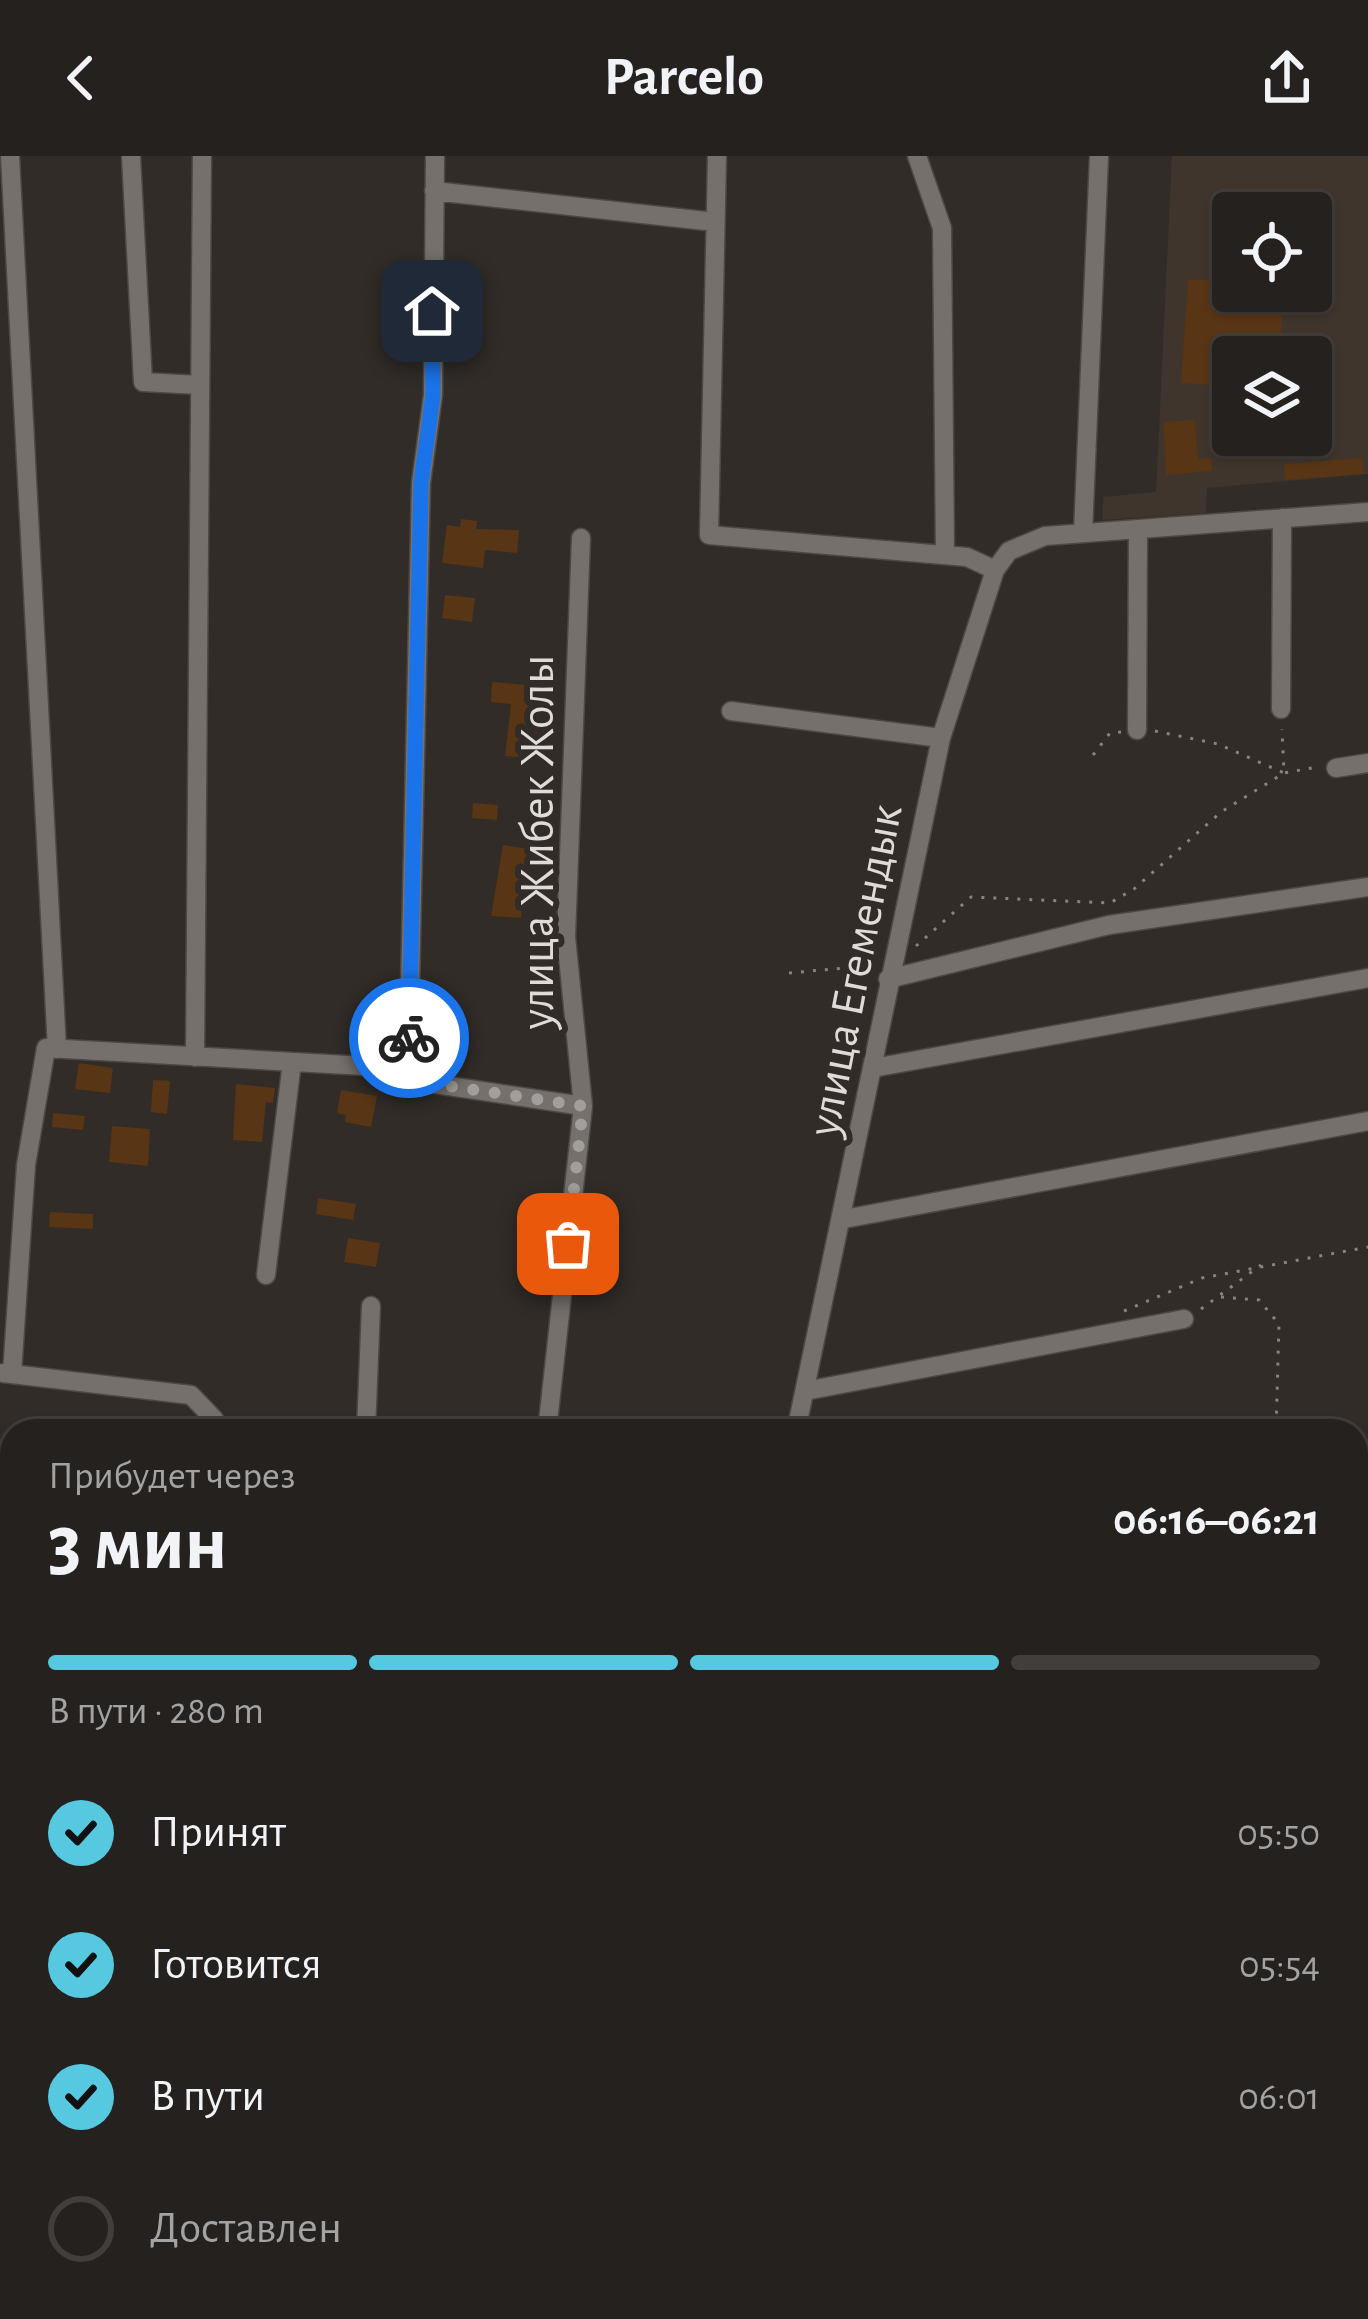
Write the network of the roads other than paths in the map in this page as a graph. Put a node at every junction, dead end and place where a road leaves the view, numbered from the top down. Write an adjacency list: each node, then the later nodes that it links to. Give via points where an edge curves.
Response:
1 (10, 156): 27 (street)
2 (131, 156): 10 (street, via 143,382)
3 (202, 156): 10 (street)
4 (436, 156): 8 (street)
5 (717, 156): 9 (street)
6 (917, 156): 16 (street, via 941,228)
7 (1099, 156): 14 (street)
8 (434, 190): 9 (street); 31 (street)
9 (716, 223): 16 (street, via 709,535)
10 (199, 385): 28 (street)
11 (1368, 512): 12 (street)
12 (1282, 518): 13 (street); 18 (street)
13 (1138, 529): 14 (street); 20 (street)
14 (1083, 532): 17 (street, улица Егемендык, via 1024,541)
15 (581, 538): 32 (street, улица Жибек Жолы, via 566,937)
16 (945, 555): 17 (street)
17 (995, 570): 21 (street, улица Егемендык)
18 (1281, 709)
19 (731, 711): 21 (street)
20 (1137, 730)
21 (941, 738): 25 (street, улица Егемендык)
22 (1368, 763): 23 (street)
23 (1336, 768)
24 (1368, 887): 25 (street, via 1109,926)
25 (889, 971): 30 (street, улица Егемендык)
26 (1368, 978): 30 (street)
27 (56, 1049): 28 (street); 38 (street, via 46,1048 26,1165)
28 (195, 1057): 29 (street)
29 (292, 1062): 31 (street, via 365,1066); 35 (street)
30 (873, 1068): 34 (street, улица Егемендык)
31 (408, 1080): 32 (street)
32 (583, 1106): 42 (street, улица Жибек Жолы)
33 (1368, 1121): 34 (street)
34 (844, 1219): 39 (street, улица Егемендык)
35 (266, 1275)
36 (371, 1306): 41 (street)
37 (1184, 1318): 39 (street)
38 (6, 1374): 40 (street, via 191,1395)
39 (806, 1391): 43 (street, улица Егемендык)
40 (214, 1419)
41 (366, 1419)
42 (548, 1419)
43 (799, 1419)

